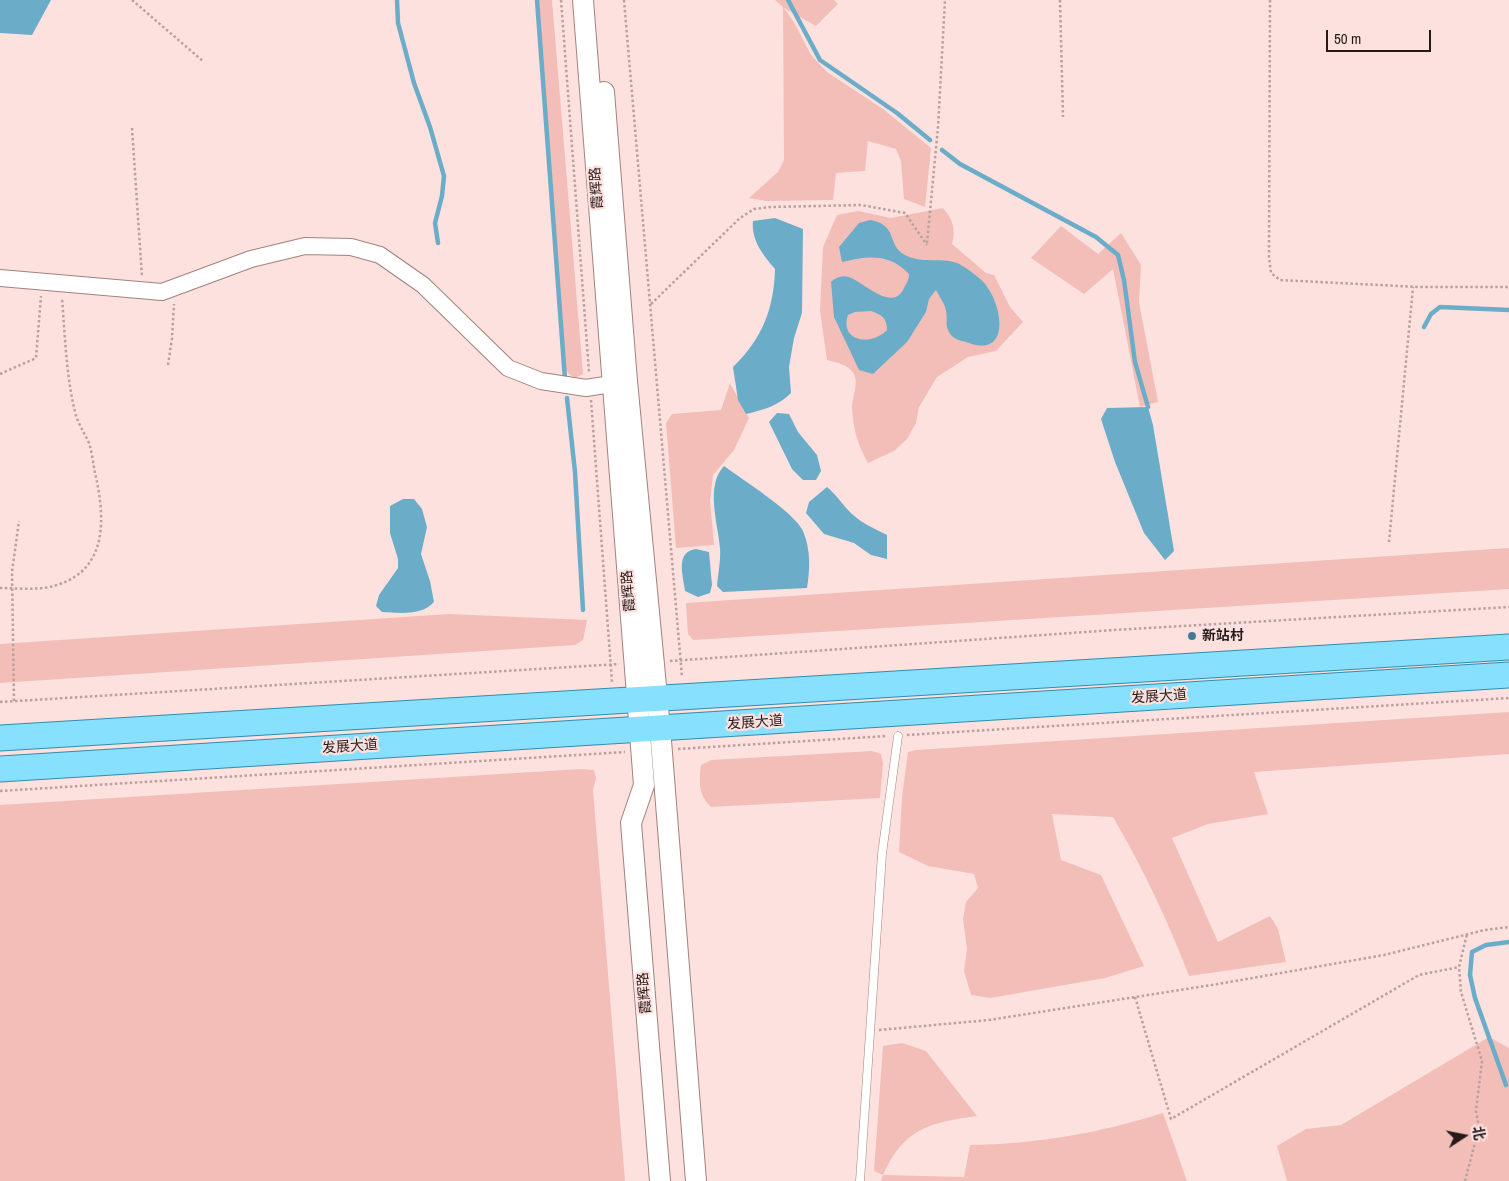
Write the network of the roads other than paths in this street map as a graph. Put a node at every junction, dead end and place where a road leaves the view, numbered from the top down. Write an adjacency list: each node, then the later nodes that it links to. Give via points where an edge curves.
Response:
1 (583, 0): 4 (street, 霞辉路)
2 (596, 0): 4 (street, 霞辉路)
3 (0, 278): 4 (street, via 162,292 251,259 305,246 351,247 380,255 423,285 508,368 541,381 586,388)
4 (619, 382): 7 (street, 霞辉路)
5 (1509, 647): 7 (main road, 发展大道)
6 (1509, 675): 10 (main road, 发展大道)
7 (648, 700): 9 (main road, 发展大道); 10 (street, 霞辉路)
8 (898, 736): 14 (lane, via 882,854)
9 (0, 738)
10 (651, 740): 11 (main road, 发展大道); 12 (street, 霞辉路, via 644,785 631,823); 13 (street, 霞辉路)
11 (0, 769)
12 (660, 1181)
13 (696, 1181)
14 (860, 1181)

